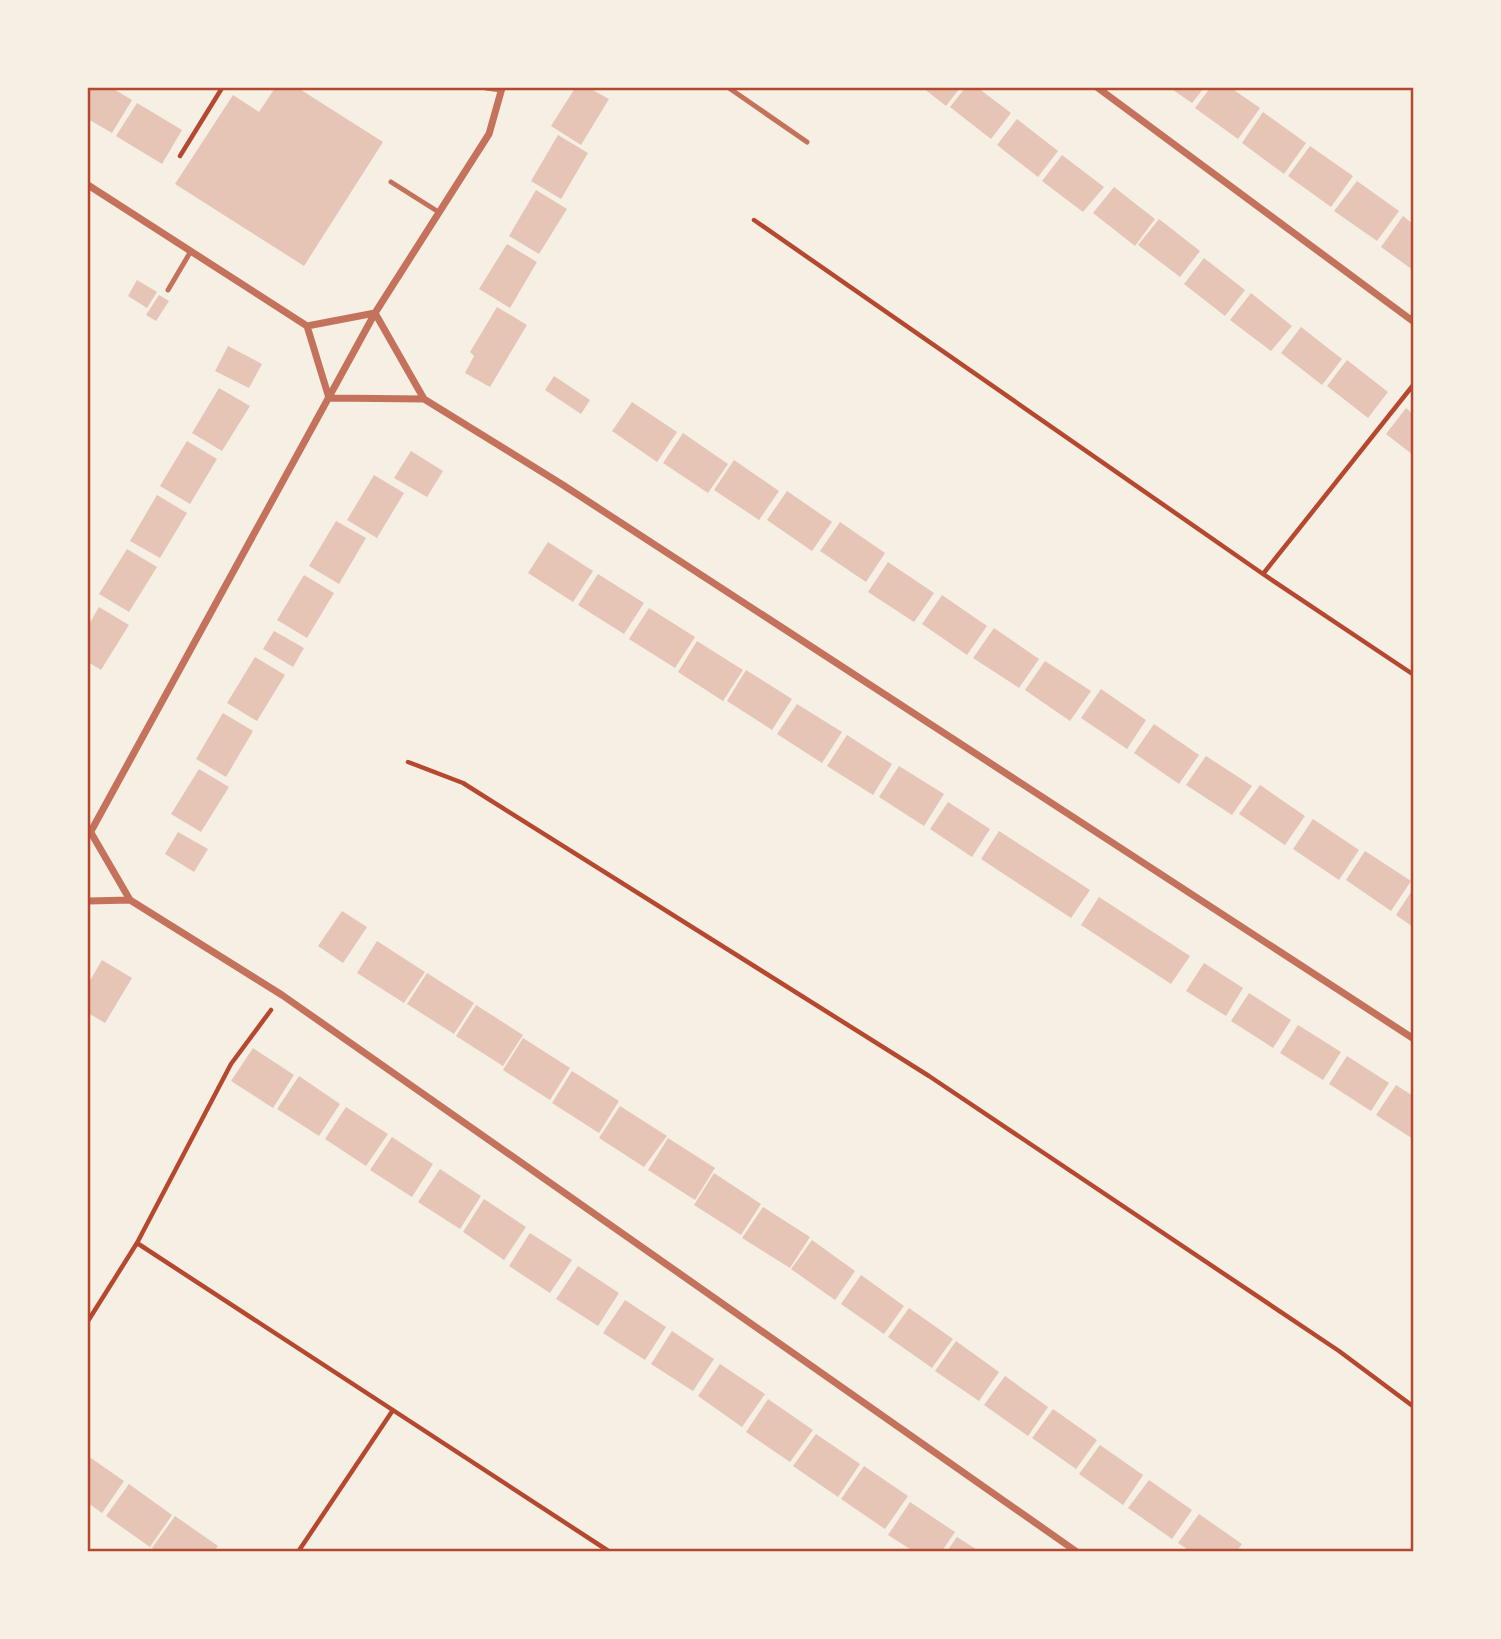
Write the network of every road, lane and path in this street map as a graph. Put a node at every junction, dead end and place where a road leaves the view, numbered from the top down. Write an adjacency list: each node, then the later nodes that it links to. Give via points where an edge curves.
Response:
1 (222, 88): 7 (path)
2 (486, 88): 5 (lane)
3 (729, 88): 6 (lane)
4 (1098, 88): 15 (street)
5 (502, 89): 10 (street, via 489,134)
6 (807, 142)
7 (180, 156)
8 (391, 182): 10 (lane)
9 (88, 185): 12 (street)
10 (438, 211): 14 (street)
11 (754, 220): 20 (path)
12 (191, 251): 13 (lane); 16 (street)
13 (168, 290)
14 (375, 313): 16 (street); 18 (street); 19 (street)
15 (1413, 322)
16 (307, 326): 18 (street)
17 (1413, 384): 20 (path)
18 (329, 398): 19 (street); 23 (street)
19 (424, 399): 27 (street, via 598,507)
20 (1263, 574): 21 (path)
21 (1413, 675)
22 (408, 762): 30 (path, via 463,783 929,1076 1339,1351)
23 (88, 833): 24 (street)
24 (130, 900): 25 (street); 26 (street)
25 (88, 901)
26 (282, 995): 28 (path, via 231,1064); 34 (street)
27 (1413, 1039)
28 (137, 1243): 29 (path); 31 (path)
29 (88, 1321)
30 (1413, 1407)
31 (393, 1410): 32 (path); 33 (path)
32 (298, 1552)
33 (610, 1552)
34 (1076, 1552)

